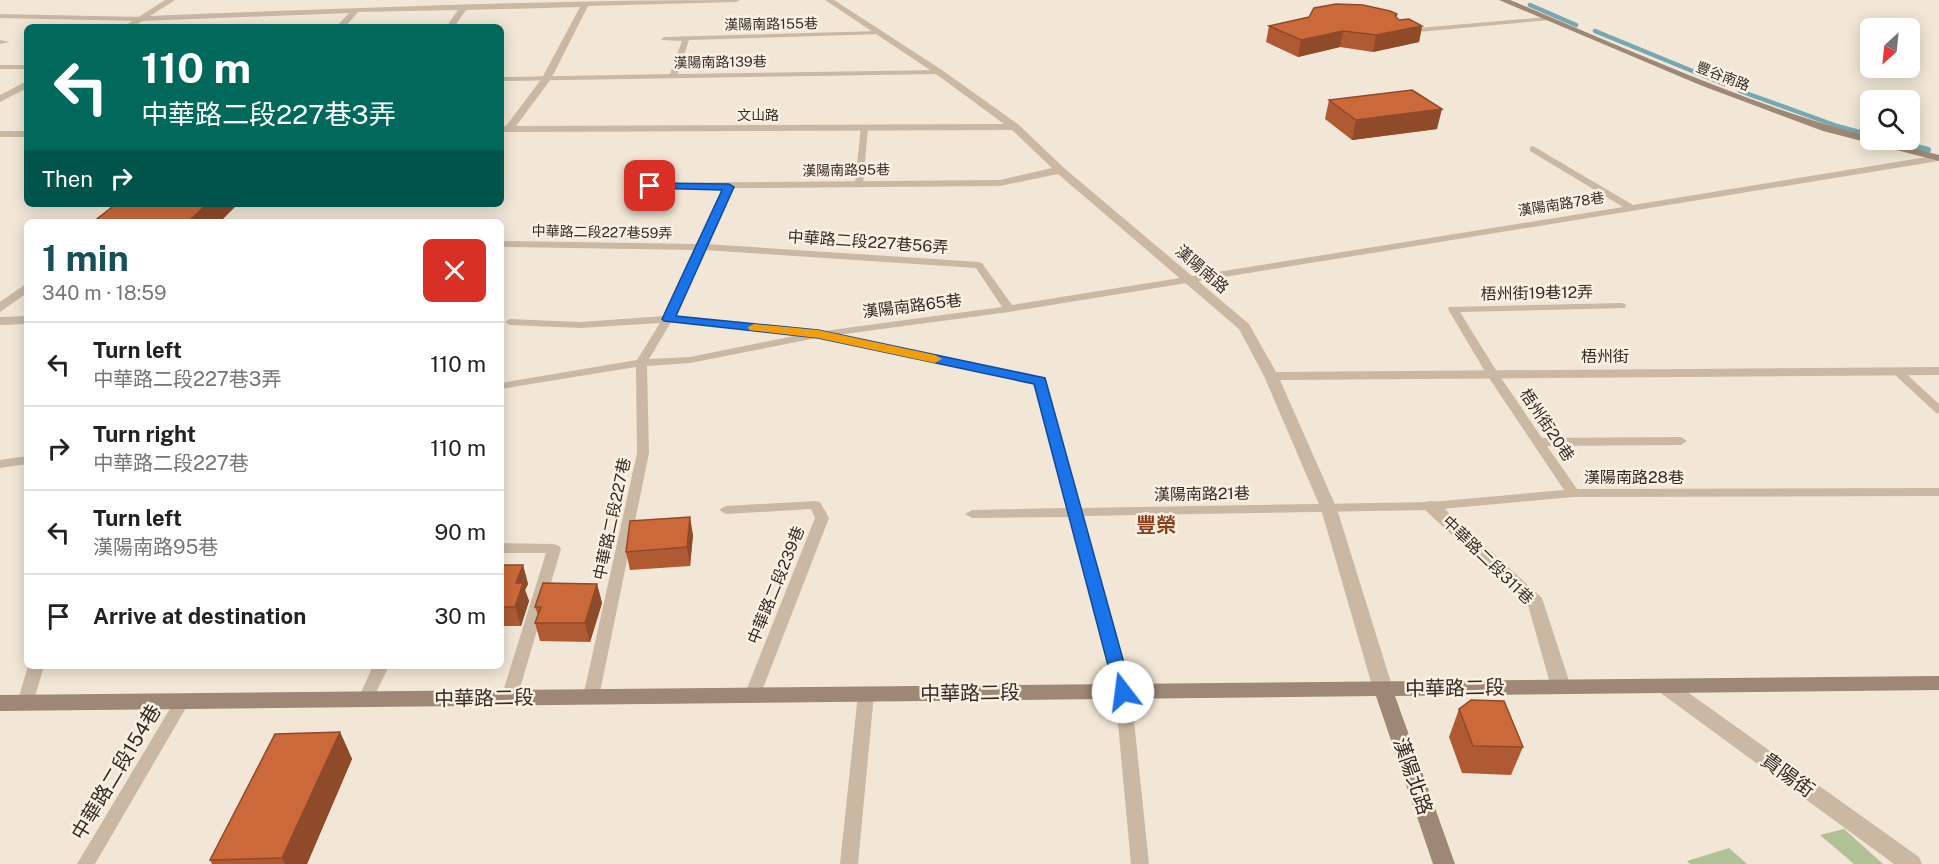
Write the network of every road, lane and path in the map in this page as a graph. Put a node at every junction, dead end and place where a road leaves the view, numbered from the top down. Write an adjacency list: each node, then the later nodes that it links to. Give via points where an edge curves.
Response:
1 (171, 0): 10 (street)
2 (736, 0): 6 (street)
3 (829, 0): 16 (street, 漢陽南路)
4 (1503, 0): 11 (street, 豐谷南路)
5 (526, 3): 6 (street); 7 (street)
6 (585, 5): 24 (street)
7 (463, 8): 8 (street); 14 (street)
8 (356, 10): 10 (street); 13 (street)
9 (0, 16): 10 (lane)
10 (142, 19): 12 (street)
11 (1548, 19): 15 (lane); 33 (street, 豐谷南路, via 1827,129)
12 (133, 24)
13 (343, 24)
14 (452, 24)
15 (1397, 32)
16 (880, 33): 17 (lane, 漢陽南路155巷); 21 (street, 漢陽南路)
17 (686, 38): 18 (lane, 漢陽南路155巷); 22 (lane)
18 (664, 39)
19 (0, 67): 20 (lane)
20 (24, 67)
21 (939, 72): 22 (lane, 漢陽南路139巷); 27 (street, 漢陽南路)
22 (673, 77): 24 (lane, 漢陽南路139巷)
23 (504, 79): 24 (lane, 漢陽南路139巷)
24 (546, 79): 29 (street)
25 (24, 86): 26 (street)
26 (0, 99)
27 (1015, 127): 28 (street, 文山路); 34 (street, 漢陽南路)
28 (864, 128): 29 (street, 文山路); 35 (lane)
29 (505, 129)
30 (0, 134): 31 (street)
31 (24, 134)
32 (1533, 149): 38 (lane)
33 (1939, 158): 38 (lane, 漢陽南路78巷)
34 (1060, 170): 35 (street, 漢陽南路95巷, via 1000,183); 41 (street, 漢陽南路)
35 (859, 184): 37 (street, 漢陽南路95巷)
36 (630, 186): 37 (street, 漢陽南路95巷)
37 (729, 187): 40 (lane)
38 (1630, 207): 41 (lane, 漢陽南路78巷)
39 (504, 244): 40 (lane, 中華路二段227巷59弄)
40 (703, 248): 45 (lane, 中華路二段227巷56弄, via 980,265); 47 (lane)
41 (1188, 279): 45 (lane, 漢陽南路65巷); 56 (street, 漢陽南路, via 1244,327)
42 (24, 289): 44 (street)
43 (1621, 306): 46 (lane, 梧州街19巷12弄)
44 (0, 308)
45 (1009, 309): 51 (lane, 漢陽南路65巷)
46 (1453, 309): 55 (lane, 梧州街20巷)
47 (668, 319): 50 (lane, via 580,325); 51 (lane); 52 (lane)
48 (24, 320): 49 (street)
49 (0, 321)
50 (510, 322)
51 (818, 334): 52 (lane, 漢陽南路65巷, via 690,360); 68 (lane, via 1040,381)
52 (641, 363): 57 (lane, 漢陽南路65巷); 80 (lane, 中華路二段227巷, via 643,453)
53 (1939, 371): 54 (street, 梧州街)
54 (1898, 372): 55 (street, 梧州街); 58 (lane)
55 (1494, 375): 56 (street, 梧州街); 60 (lane, 梧州街20巷)
56 (1271, 376): 66 (street, 漢陽南路)
57 (504, 386)
58 (1939, 410)
59 (1681, 441): 60 (lane)
60 (1538, 442): 64 (lane, 梧州街20巷)
61 (24, 460): 62 (lane)
62 (0, 464)
63 (1939, 492): 64 (lane, 漢陽南路28巷)
64 (1573, 493): 65 (lane, 漢陽南路28巷)
65 (1431, 506): 66 (lane, 漢陽南路28巷); 75 (street, 中華路二段311巷, via 1536,603)
66 (1329, 509): 68 (lane, 漢陽南路21巷); 76 (street, 漢陽南路)
67 (726, 510): 79 (lane, 中華路二段239巷, via 815,505 822,518)
68 (1076, 512): 69 (lane, 漢陽南路21巷); 77 (lane)
69 (972, 514)
70 (504, 548): 81 (lane, via 554,549)
71 (35, 669): 85 (lane)
72 (380, 669): 82 (lane)
73 (1939, 683): 74 (street, 中華路二段)
74 (1665, 686): 75 (street, 中華路二段); 90 (street, 貴陽街)
75 (1561, 687): 76 (street, 中華路二段)
76 (1383, 689): 77 (street, 中華路二段); 89 (street, 漢陽北路)
77 (1123, 692): 78 (street, 中華路二段); 88 (lane)
78 (866, 694): 79 (street, 中華路二段); 87 (lane)
79 (752, 696): 80 (street, 中華路二段)
80 (591, 697): 81 (street, 中華路二段)
81 (509, 698): 82 (street, 中華路二段)
82 (366, 699): 83 (street, 中華路二段)
83 (182, 701): 85 (street, 中華路二段); 86 (lane, 中華路二段154巷)
84 (0, 703): 85 (street, 中華路二段)
85 (25, 703)
86 (86, 864)
87 (849, 864)
88 (1140, 864)
89 (1444, 864)
90 (1911, 864)

